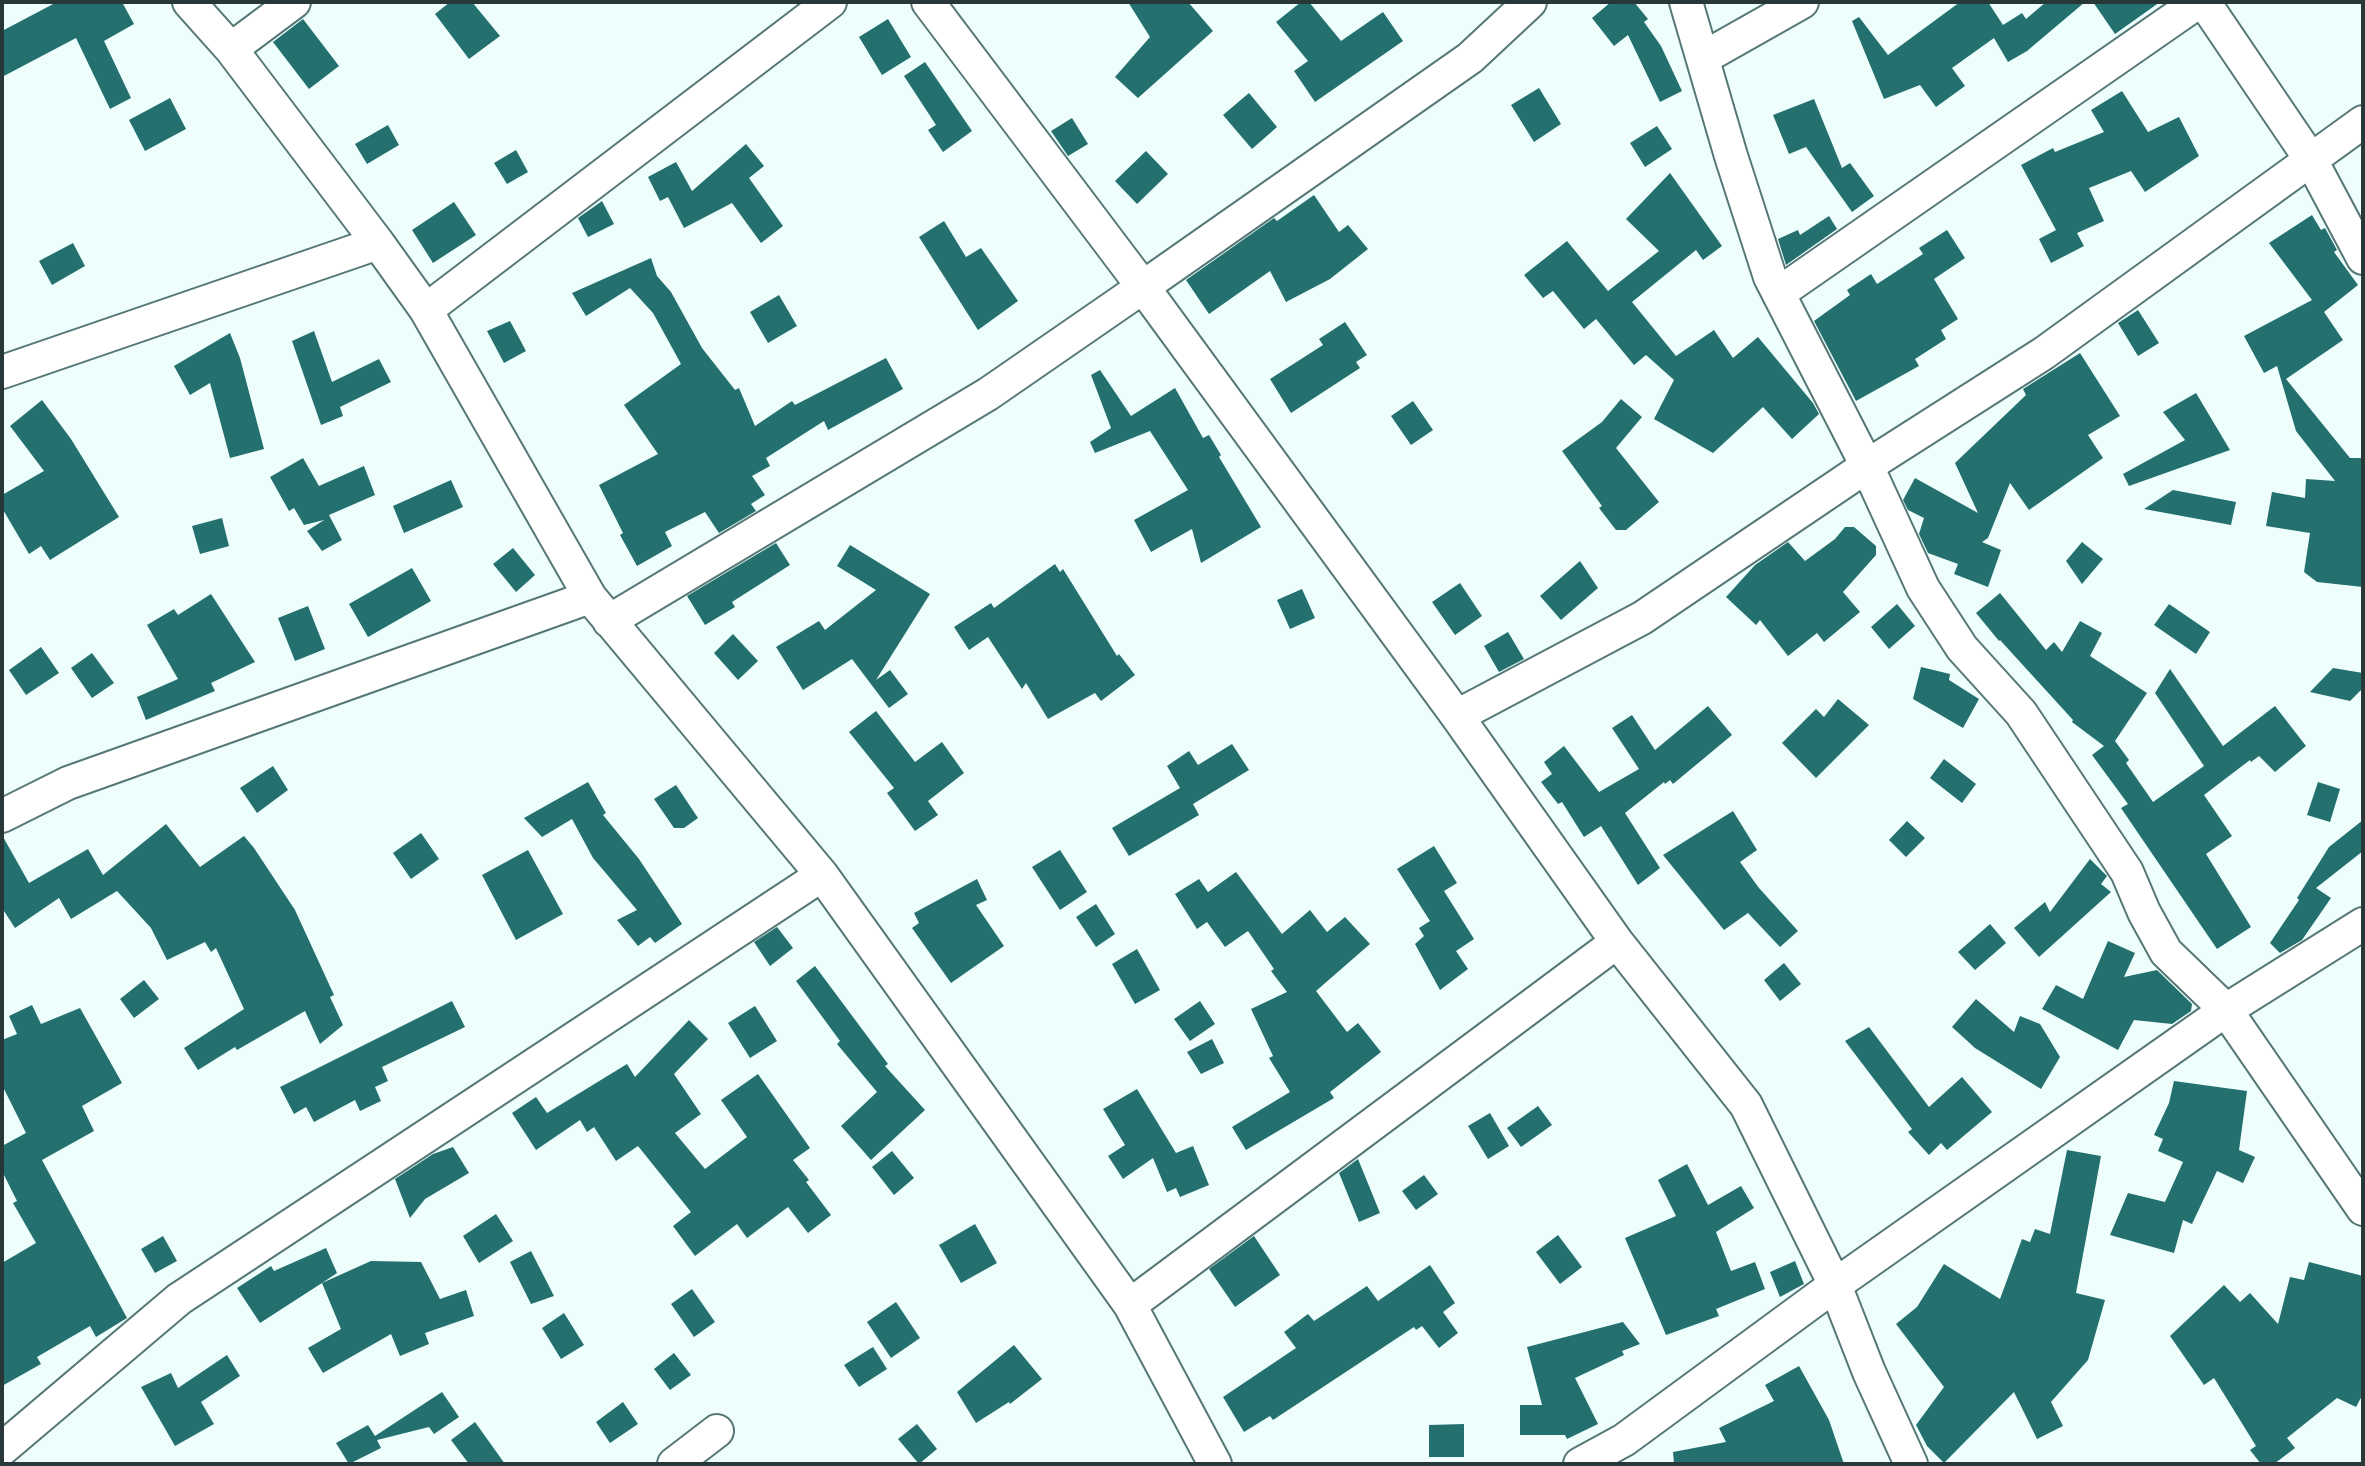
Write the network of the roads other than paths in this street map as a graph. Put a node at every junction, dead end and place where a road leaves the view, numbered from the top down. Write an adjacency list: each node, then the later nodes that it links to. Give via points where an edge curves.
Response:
1 (189, 2): 9 (street)
2 (294, 2): 9 (street)
3 (830, 2): 17 (street)
4 (928, 2): 15 (street)
5 (1530, 2): 15 (street, via 1470,58)
6 (1686, 2): 10 (street)
7 (1802, 2): 10 (street)
8 (2201, 2): 12 (street); 16 (street)
9 (231, 49): 13 (street)
10 (1703, 58): 16 (street)
11 (2363, 122): 12 (street)
12 (2311, 160): 14 (street); 19 (street, via 2044,353)
13 (378, 243): 17 (street); 18 (street)
14 (2363, 258)
15 (1143, 287): 20 (street, via 988,394); 21 (street)
16 (1779, 293): 19 (street)
17 (426, 310): 20 (street)
18 (2, 372)
19 (1867, 466): 21 (street, via 1642,618); 26 (street, via 1923,588 1962,648 2021,713 2127,872 2166,952)
20 (600, 609): 22 (street, via 68,783); 23 (street)
21 (1457, 716): 25 (street)
22 (2, 816)
23 (822, 875): 29 (street); 31 (street, via 179,1299)
24 (2363, 924): 26 (street)
25 (1617, 942): 28 (street, via 1746,1105); 29 (street)
26 (2226, 1010): 27 (street); 28 (street)
27 (2363, 1209)
28 (1835, 1285): 34 (street, via 1624,1440); 35 (street)
29 (1130, 1305): 33 (street)
30 (717, 1431): 32 (street)
31 (2, 1449)
32 (674, 1464)
33 (1215, 1464)
34 (1580, 1464)
35 (1911, 1464)

